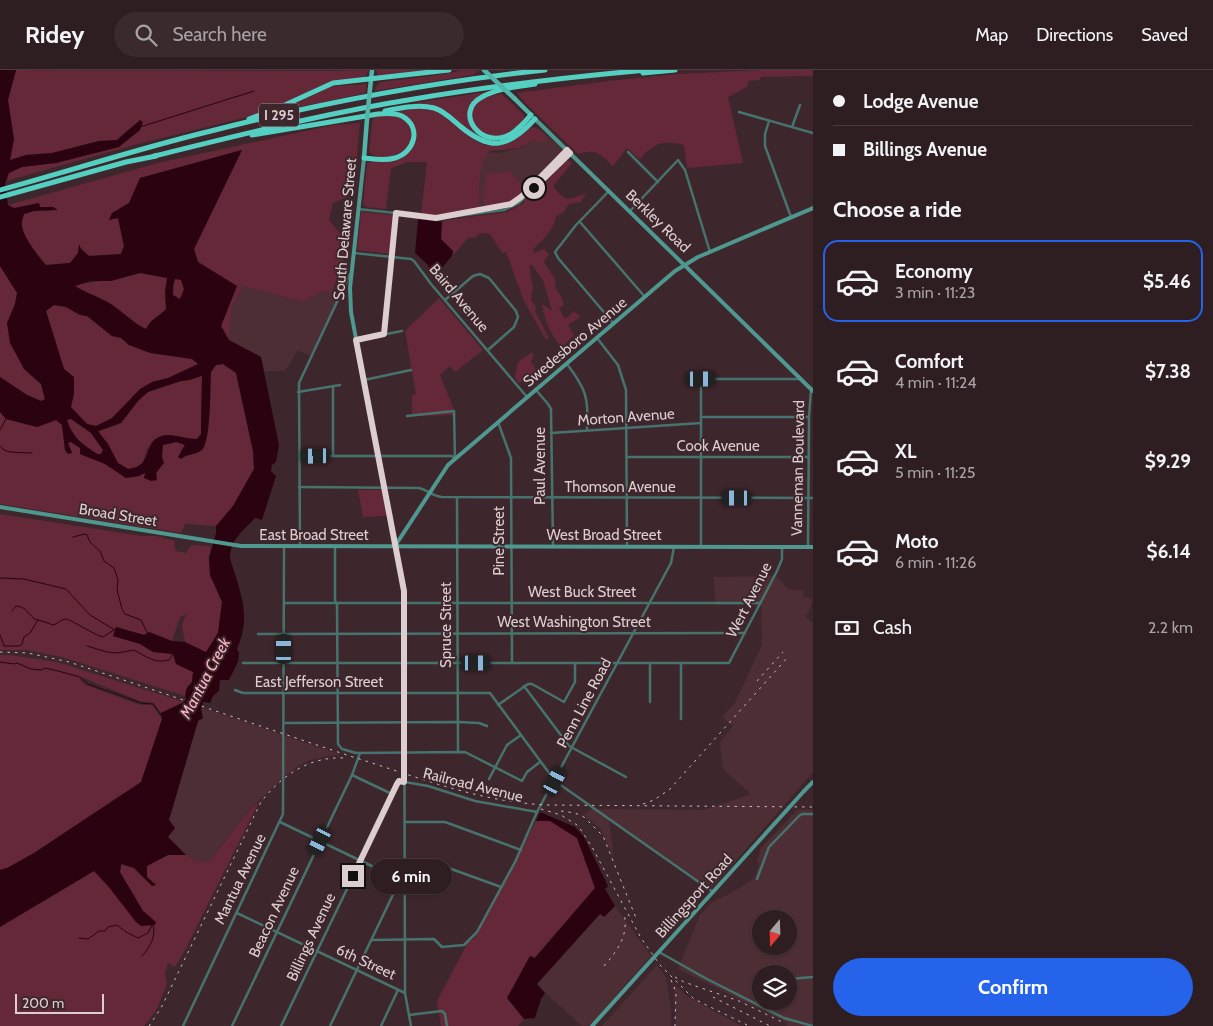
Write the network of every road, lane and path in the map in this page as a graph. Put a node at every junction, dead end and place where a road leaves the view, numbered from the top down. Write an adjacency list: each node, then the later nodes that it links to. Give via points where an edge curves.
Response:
1 (372, 70): 7 (main road, South Delaware Street)
2 (449, 70): 7 (highway)
3 (484, 70): 10 (main road, Berkley Road, bridge)
4 (545, 70): 14 (highway, I 295, via 376,96)
5 (647, 70): 18 (highway, I 295, via 540,80 394,102 262,129)
6 (675, 70): 10 (highway, via 553,82 500,91 479,98 471,112 476,130 482,136 492,138 514,132)
7 (372, 79): 14 (highway, via 333,84 274,110); 19 (main road, South Delaware Street, bridge)
8 (800, 105): 13 (street)
9 (739, 112): 12 (street)
10 (533, 117): 11 (highway, via 511,140 498,143 484,142 442,112 429,107 402,108); 16 (main road, Berkley Road)
11 (333, 121): 18 (highway); 19 (highway, via 390,113 408,120 414,136 407,152 388,160)
12 (769, 121): 13 (street); 28 (street, via 765,146)
13 (792, 127): 15 (street)
14 (210, 131): 21 (highway, I 295)
15 (813, 133)
16 (569, 151): 22 (main road, Berkley Road); 27 (street, via 514,202 436,218)
17 (628, 152): 20 (street)
18 (154, 156): 23 (highway, I 295)
19 (364, 158): 25 (main road, South Delaware Street)
20 (658, 182): 26 (street); 30 (street, via 678,160 685,170)
21 (0, 190)
22 (609, 192): 26 (main road, Berkley Road); 29 (street)
23 (0, 197)
24 (813, 208): 28 (main road, Swedesboro Avenue)
25 (358, 209): 27 (street); 31 (main road, South Delaware Street)
26 (630, 211): 33 (main road, Berkley Road)
27 (396, 213): 32 (street)
28 (791, 217): 30 (main road, Swedesboro Avenue)
29 (580, 222): 35 (street); 37 (street, via 555,252)
30 (710, 252): 33 (main road, Swedesboro Avenue)
31 (354, 253): 32 (street, Baird Avenue); 34 (main road, South Delaware Street)
32 (392, 257): 36 (street, Baird Avenue, via 414,261); 39 (street)
33 (684, 264): 35 (main road, Swedesboro Avenue); 45 (main road, Berkley Road)
34 (351, 271): 41 (main road, South Delaware Street, via 351,312); 51 (street, via 301,376)
35 (645, 297): 37 (main road, Swedesboro Avenue)
36 (445, 300): 42 (street, Baird Avenue); 42 (street, via 473,276 480,274 489,278 518,317 514,327)
37 (614, 324): 40 (main road, Swedesboro Avenue)
38 (402, 331): 39 (street)
39 (384, 334): 41 (street)
40 (597, 338): 43 (main road, Swedesboro Avenue); 58 (street, via 615,361 623,378 627,395)
41 (356, 340): 46 (main road, South Delaware Street)
42 (488, 350): 52 (street, Baird Avenue)
43 (567, 364): 49 (main road, Swedesboro Avenue); 59 (street, via 585,390)
44 (410, 370): 46 (street)
45 (801, 379): 50 (main road, Berkley Road); 54 (street, via 701,379)
46 (364, 380): 63 (main road, South Delaware Street)
47 (340, 385): 48 (street)
48 (333, 386): 51 (street); 62 (street)
49 (536, 390): 52 (main road, Swedesboro Avenue); 60 (street, Paul Avenue, via 551,409)
50 (812, 390): 55 (street, Vanneman Boulevard)
51 (298, 392): 61 (street)
52 (527, 397): 56 (main road, Swedesboro Avenue)
53 (407, 416): 67 (street, via 454,411)
54 (701, 417): 55 (street); 57 (street)
55 (809, 418): 66 (street, Vanneman Boulevard)
56 (498, 422): 67 (main road, Swedesboro Avenue); 72 (street, Pine Street, via 511,458)
57 (701, 423): 58 (street, Morton Avenue); 65 (street)
58 (627, 428): 59 (street, Morton Avenue); 64 (street)
59 (587, 430): 60 (street, Morton Avenue)
60 (551, 433): 73 (street, Paul Avenue)
61 (299, 456): 62 (street); 68 (street)
62 (333, 456): 63 (street)
63 (378, 456): 67 (street, via 452,456); 69 (main road, South Delaware Street)
64 (627, 456): 65 (street, Cook Avenue); 74 (street)
65 (701, 457): 66 (street, Cook Avenue); 75 (street)
66 (809, 457): 76 (street, Vanneman Boulevard)
67 (453, 460): 70 (main road, Swedesboro Avenue)
68 (299, 487): 69 (street, Thomson Avenue); 80 (street)
69 (384, 487): 70 (street, Thomson Avenue, via 419,488); 82 (main road, South Delaware Street)
70 (429, 493): 71 (street, Thomson Avenue, via 435,497); 82 (main road, Swedesboro Avenue)
71 (458, 498): 72 (street, Thomson Avenue); 83 (street, Spruce Street)
72 (510, 498): 73 (street, Thomson Avenue); 86 (street, Pine Street)
73 (551, 498): 74 (street, Thomson Avenue); 87 (street, Paul Avenue)
74 (627, 498): 75 (street, Thomson Avenue); 84 (street)
75 (701, 498): 76 (street, Thomson Avenue); 85 (street)
76 (811, 498): 90 (street, Vanneman Boulevard)
77 (0, 508): 78 (main road, Broad Street)
78 (233, 545): 79 (main road, East Broad Street)
79 (284, 546): 80 (main road, East Broad Street); 91 (street, Mantua Avenue)
80 (300, 546): 81 (main road, East Broad Street)
81 (334, 546): 82 (main road, East Broad Street); 94 (street)
82 (395, 546): 83 (main road, West Broad Street); 95 (street)
83 (457, 546): 86 (main road, West Broad Street); 96 (street, Spruce Street)
84 (627, 546): 87 (main road, West Broad Street); 88 (main road, West Broad Street)
85 (701, 546): 88 (main road, West Broad Street); 89 (main road, West Broad Street)
86 (510, 547): 87 (main road, West Broad Street); 97 (street, Pine Street)
87 (553, 547)
88 (674, 547): 92 (street, Penn Line Road, via 672,561)
89 (782, 547): 90 (main road, West Broad Street); 93 (street, Wert Avenue, via 782,559)
90 (810, 547)
91 (285, 603): 94 (street, West Buck Street); 103 (street, Mantua Avenue)
92 (650, 603): 93 (street, West Buck Street); 97 (street, West Buck Street); 100 (street, Penn Line Road)
93 (761, 603): 101 (street, Wert Avenue)
94 (337, 604): 95 (street, West Buck Street); 104 (street)
95 (404, 604): 96 (street, West Buck Street); 105 (street)
96 (458, 604): 97 (street, West Buck Street); 98 (street, Spruce Street)
97 (511, 604): 99 (street, Pine Street)
98 (458, 633): 99 (street, West Washington Street); 105 (street, West Washington Street); 109 (street, Spruce Street)
99 (511, 633): 100 (street, West Washington Street); 110 (street, Pine Street)
100 (634, 633): 101 (street, West Washington Street); 112 (street, Penn Line Road)
101 (745, 633): 114 (street, Wert Avenue, via 729,662)
102 (258, 634): 103 (street, West Washington Street)
103 (284, 634): 104 (street, West Washington Street); 115 (street, Mantua Avenue)
104 (337, 634): 105 (street, West Washington Street); 107 (street)
105 (404, 634): 108 (street)
106 (243, 663): 115 (street)
107 (337, 663): 108 (street); 115 (street); 119 (street)
108 (404, 663): 109 (street); 120 (street)
109 (458, 663): 110 (street); 121 (street, Spruce Street)
110 (512, 663): 111 (street)
111 (575, 663): 112 (street); 116 (street, via 575,682 564,702 532,684)
112 (617, 663): 113 (street); 131 (street, Penn Line Road)
113 (650, 663): 114 (street); 122 (street)
114 (682, 663): 124 (street)
115 (284, 664): 118 (street, Mantua Avenue)
116 (524, 686): 123 (street); 131 (street)
117 (235, 690): 118 (street, East Jefferson Street, via 243,693)
118 (284, 693): 119 (street, East Jefferson Street); 126 (street, Mantua Avenue)
119 (337, 693): 120 (street, East Jefferson Street); 127 (street)
120 (404, 693): 121 (street, East Jefferson Street); 128 (street)
121 (458, 693): 123 (street, East Jefferson Street, via 490,693); 125 (street, Spruce Street)
122 (650, 702)
123 (498, 705): 130 (street)
124 (681, 719)
125 (458, 722): 128 (street); 129 (street); 133 (street, Spruce Street)
126 (284, 723): 127 (street); 146 (street, Mantua Avenue, via 284,807)
127 (337, 723): 128 (street); 134 (street, via 342,750)
128 (404, 723): 132 (street)
129 (488, 726)
130 (521, 736): 135 (street); 136 (street, via 507,745)
131 (572, 748): 138 (street); 140 (street, Penn Line Road)
132 (404, 752): 133 (street); 134 (street); 141 (street)
133 (458, 752): 136 (street, via 465,752)
134 (360, 753): 137 (street, Beacon Avenue)
135 (540, 762): 136 (street, via 527,772 522,781); 140 (street)
136 (496, 768): 139 (street)
137 (352, 775): 143 (street); 148 (street, Beacon Avenue)
138 (626, 777)
139 (489, 779)
140 (555, 781): 144 (street, Penn Line Road); 156 (street)
141 (404, 782): 143 (street, Billings Avenue, via 399,781); 144 (street, Railroad Avenue); 147 (street)
142 (813, 782): 156 (main road, Billingsport Road, bridge)
143 (392, 794): 150 (street, Billings Avenue)
144 (537, 812): 149 (street, Penn Line Road)
145 (813, 814): 152 (street, via 799,816 769,847)
146 (280, 822): 148 (street); 157 (street, Mantua Avenue)
147 (405, 822): 149 (street, via 445,822); 151 (street)
148 (320, 841): 150 (street); 158 (street, Beacon Avenue)
149 (521, 850): 155 (street, Penn Line Road)
150 (360, 860): 153 (street); 161 (street, Billings Avenue)
151 (405, 861): 154 (street); 155 (street, via 432,862)
152 (758, 879)
153 (400, 880): 154 (street); 160 (street)
154 (405, 882): 159 (street)
155 (501, 887): 159 (street, Penn Line Road, via 477,932 464,945 442,947 434,939)
156 (713, 892): 162 (main road, Billingsport Road)
157 (237, 913): 158 (street, 6th Street); 169 (street, Mantua Avenue)
158 (277, 932): 161 (street, 6th Street); 170 (street, Beacon Avenue)
159 (405, 939): 160 (street); 167 (street)
160 (372, 940): 163 (street)
161 (317, 951): 163 (street, 6th Street); 171 (street, Billings Avenue)
162 (659, 952): 176 (main road, Billingsport Road); 177 (street, via 784,1018)
163 (357, 970): 166 (street, 6th Street); 172 (street)
164 (813, 977): 165 (street)
165 (797, 978)
166 (398, 990): 167 (street, 6th Street); 173 (street)
167 (405, 993): 168 (street)
168 (409, 1015): 174 (street); 175 (street, via 442,1011)
169 (183, 1026)
170 (232, 1026)
171 (281, 1026)
172 (330, 1026)
173 (381, 1026)
174 (411, 1026)
175 (447, 1026)
176 (592, 1026)
177 (813, 1026)

